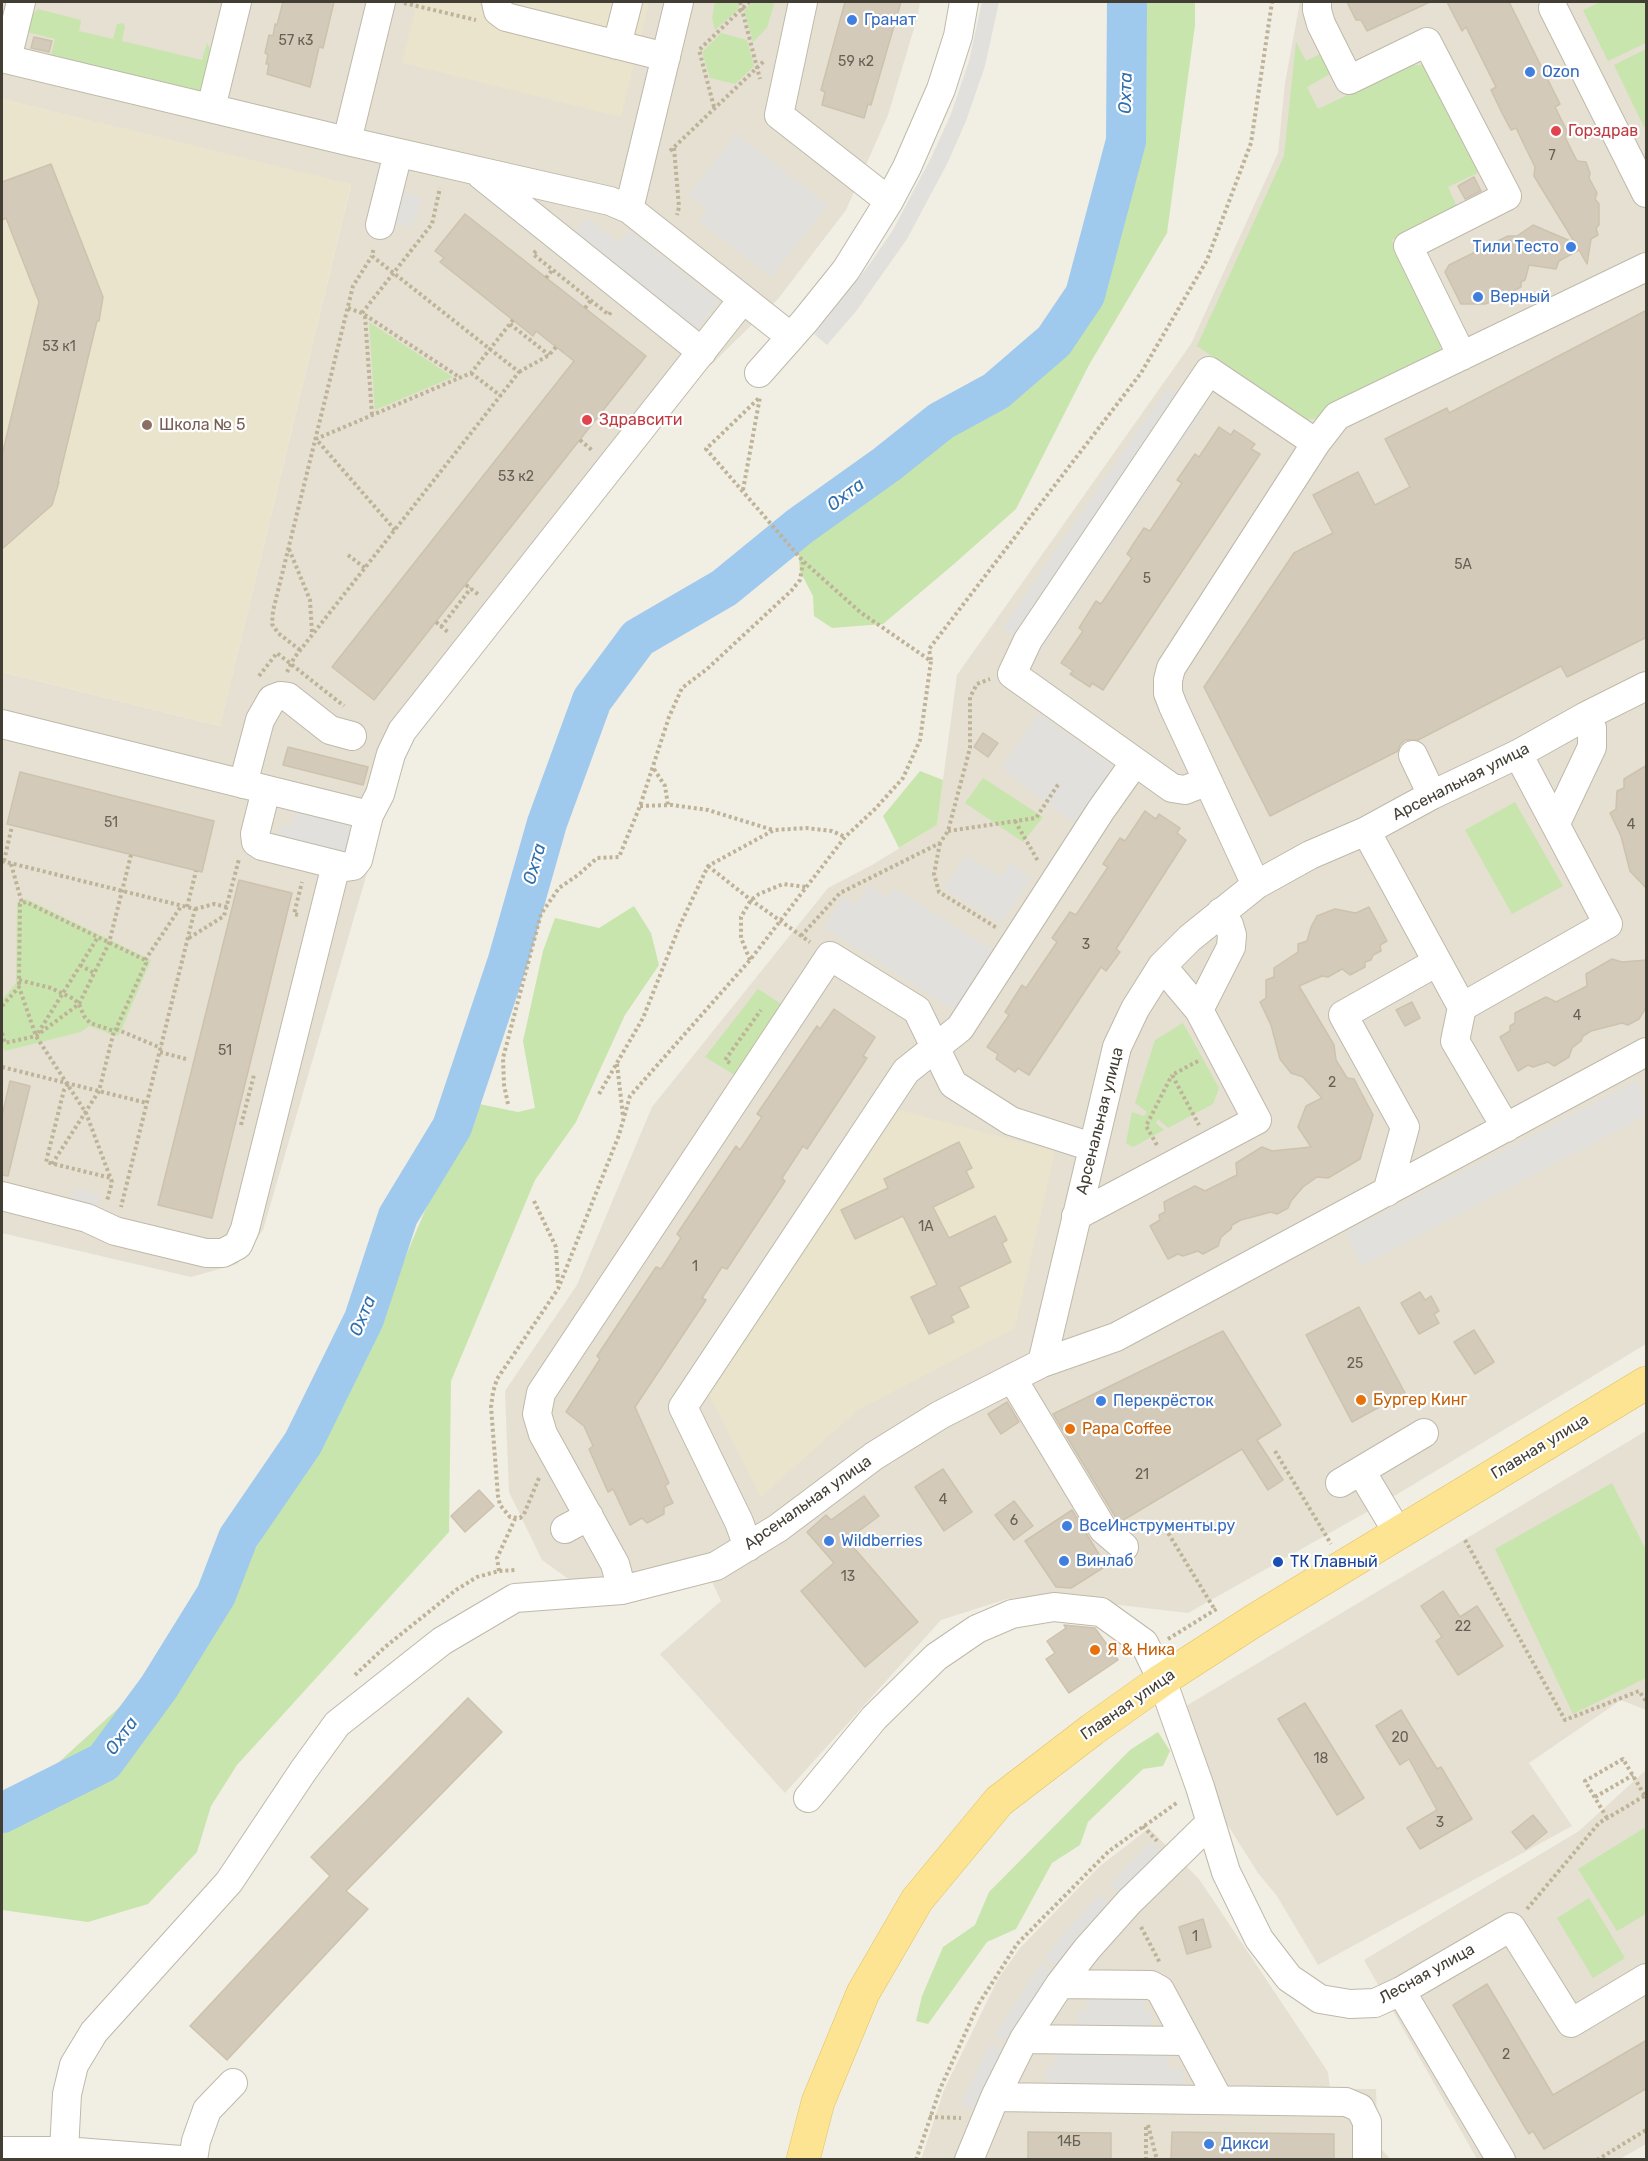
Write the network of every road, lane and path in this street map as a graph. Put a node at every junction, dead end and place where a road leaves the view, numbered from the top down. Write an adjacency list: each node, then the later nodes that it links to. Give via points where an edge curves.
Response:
1 (21, 2): 18 (street)
2 (237, 2): 22 (street)
3 (381, 2): 25 (street)
4 (399, 2): 14 (path, via 487,23)
5 (628, 2): 16 (street)
6 (679, 2): 17 (street)
7 (740, 2): 15 (path)
8 (750, 2): 15 (path)
9 (803, 2): 23 (street)
10 (964, 2): 32 (street, via 941,88)
11 (1272, 2): 71 (path, via 1251,143 1207,260 1141,373 929,649)
12 (1317, 2): 51 (street, via 1321,24 1349,80 1427,42 1507,196 1408,246)
13 (1557, 4): 31 (street)
14 (497, 6): 16 (street, via 506,17)
15 (742, 9): 20 (path); 21 (path, via 699,50)
16 (617, 45): 17 (street)
17 (666, 57): 33 (street)
18 (4, 59): 22 (street)
19 (765, 60): 20 (path)
20 (757, 68): 21 (path); 23 (path, via 766,105)
21 (714, 107): 26 (path)
22 (210, 108): 25 (street)
23 (778, 115): 32 (street)
24 (671, 135): 26 (path)
25 (347, 141): 27 (street)
26 (674, 147): 28 (path); 35 (path, via 679,207)
27 (398, 153): 29 (street); 34 (street)
28 (667, 154)
29 (446, 164): 30 (street); 39 (path, via 432,224)
30 (475, 170): 33 (street, via 610,201); 49 (street)
31 (1647, 193)
32 (889, 201): 46 (street, via 846,270)
33 (629, 209): 35 (street)
34 (380, 225): 36 (path)
35 (671, 243): 41 (street)
36 (372, 256): 39 (path); 43 (path, via 353,286)
37 (1647, 267): 51 (street)
38 (553, 270): 40 (path)
39 (393, 273): 45 (path); 48 (path)
40 (546, 278)
41 (743, 299): 46 (street); 49 (street)
42 (591, 300): 44 (path)
43 (348, 308): 45 (path); 58 (path)
44 (585, 308)
45 (363, 314): 54 (path); 57 (path)
46 (791, 337): 55 (street)
47 (556, 347): 50 (path)
48 (490, 349): 50 (path, via 511,322); 52 (path); 53 (path)
49 (702, 352): 87 (street, via 402,731)
50 (549, 355): 52 (path)
51 (1462, 356): 59 (street, via 1337,417)
52 (519, 372): 56 (path)
53 (471, 373): 54 (path); 56 (path)
54 (460, 377): 57 (path)
55 (759, 385): 60 (path); 60 (path, via 706,449)
56 (501, 396): 61 (path)
57 (372, 415): 58 (path)
58 (316, 439): 61 (path); 62 (path)
59 (1316, 443): 72 (street, via 1209,371 1028,640); 81 (street, via 1171,668 1168,693)
60 (743, 490): 64 (path)
61 (395, 530): 65 (path)
62 (288, 549): 68 (path, via 310,600); 69 (path, via 272,624)
63 (348, 555): 65 (path)
64 (803, 561): 71 (path, via 860,612); 80 (path, via 800,580 791,591 682,688)
65 (365, 568): 68 (path)
66 (471, 588): 67 (path)
67 (441, 627)
68 (313, 634): 69 (path)
69 (300, 650): 70 (path)
70 (294, 657)
71 (931, 660): 94 (path, via 920,740 903,778)
72 (1012, 674): 79 (street); 92 (path, via 977,684 970,697 970,748)
73 (1647, 687): 74 (street, Арсенальная улица)
74 (1586, 716): 77 (street, Арсенальная улица); 89 (street, via 1592,728 1592,747)
75 (2, 724): 83 (street)
76 (352, 736): 83 (street, via 330,730 288,698 272,699 260,720)
77 (1518, 754): 84 (street, Арсенальная улица); 89 (street)
78 (1413, 755): 84 (street)
79 (1135, 762): 81 (street, via 1172,788 1185,790); 103 (street)
80 (654, 768): 85 (path, via 665,786); 86 (path)
81 (1208, 781): 104 (street)
82 (1059, 783): 88 (path, via 1036,818)
83 (254, 787): 87 (street); 99 (street, via 256,842)
84 (1432, 795): 93 (street, Арсенальная улица)
85 (668, 805): 86 (path); 91 (path, via 708,810)
86 (640, 806): 153 (path, via 619,857 597,858 559,888 542,914 503,1058)
87 (369, 815): 99 (street, via 358,860 353,866)
88 (1016, 821): 92 (path); 103 (path)
89 (1556, 823): 133 (street, via 1608,924)
90 (12, 826): 97 (path)
91 (774, 830): 94 (path, via 806,828); 100 (path)
92 (948, 831): 95 (path)
93 (1366, 831): 104 (street, Арсенальная улица, via 1310,855); 124 (street)
94 (845, 837): 105 (path)
95 (940, 843): 116 (path, via 840,893); 119 (path, via 934,874 939,892)
96 (131, 855): 106 (path)
97 (3, 861): 98 (path)
98 (11, 863): 106 (path); 110 (path)
99 (336, 865): 167 (street, via 245,1230 238,1245 223,1253 206,1253)
100 (708, 866): 109 (path); 145 (path, via 643,1018)
101 (196, 871): 111 (path)
102 (234, 878): 112 (path)
103 (1052, 885): 119 (street)
104 (1256, 885): 114 (street, Арсенальная улица)
105 (807, 887): 109 (path, via 783,884); 115 (path)
106 (122, 891): 111 (path); 120 (path)
107 (292, 896): 108 (path)
108 (297, 898)
109 (751, 900): 115 (path); 123 (path, via 741,917 741,938)
110 (22, 903): 117 (path); 128 (path)
111 (185, 906): 113 (path); 122 (path)
112 (226, 907): 113 (path, via 214,904); 118 (path, via 225,916)
113 (195, 909): 118 (path)
114 (1221, 912): 126 (street, Арсенальная улица); 134 (street, via 1229,925 1232,947)
115 (781, 922): 116 (path); 123 (path)
116 (801, 936): 121 (path)
117 (98, 937): 120 (path); 125 (path)
118 (188, 938): 142 (path)
119 (1017, 940): 139 (street, via 960,1028)
120 (109, 943): 122 (path); 127 (path)
121 (830, 956): 139 (street, via 917,1010); 173 (street, via 541,1393 537,1414)
122 (145, 960): 135 (path)
123 (750, 960): 155 (path, via 630,1096)
124 (1437, 962): 133 (street); 163 (street, via 1343,1015 1405,1127)
125 (80, 965): 127 (path); 130 (path)
126 (1162, 966): 134 (street); 159 (street, Арсенальная улица, via 1135,1009 1118,1047)
127 (94, 973): 131 (path)
128 (19, 980): 129 (path); 130 (path)
129 (19, 987): 132 (path); 137 (path)
130 (62, 993): 131 (path); 137 (path)
131 (79, 1004): 135 (path, via 90,1023); 137 (path)
132 (2, 1006)
133 (1462, 1007): 157 (street, via 1455,1041)
134 (1199, 1010): 140 (street)
135 (115, 1030): 142 (path); 150 (path)
136 (2, 1033): 138 (path)
137 (36, 1036): 138 (path); 149 (path)
138 (5, 1043): 141 (path)
139 (935, 1047): 159 (street, via 953,1084 1011,1120); 179 (street, via 906,1071 683,1407)
140 (1220, 1048): 148 (path); 158 (street, via 1257,1120)
141 (2, 1049)
142 (160, 1050): 144 (path); 152 (path)
143 (1647, 1052): 157 (street)
144 (186, 1059)
145 (617, 1063): 151 (path); 155 (path)
146 (2, 1066): 149 (path)
147 (254, 1075): 156 (path)
148 (1172, 1075): 158 (path); 161 (path, via 1146,1126)
149 (68, 1083): 150 (path); 154 (path); 160 (path, via 46,1162)
150 (99, 1091): 152 (path); 154 (path)
151 (599, 1094)
152 (147, 1103): 167 (path)
153 (508, 1104)
154 (86, 1113): 160 (path); 162 (path)
155 (623, 1119): 168 (path)
156 (242, 1125)
157 (1506, 1128): 163 (street)
158 (1210, 1145): 161 (street)
159 (1092, 1147): 166 (street, Арсенальная улица)
160 (52, 1164): 162 (path)
161 (1169, 1167): 166 (street)
162 (111, 1178): 167 (path)
163 (1387, 1192): 169 (street, via 1116,1337)
164 (2, 1196): 167 (street, via 87,1218)
165 (534, 1201): 168 (path, via 556,1247)
166 (1076, 1216): 169 (street, Арсенальная улица)
167 (108, 1228)
168 (558, 1289): 175 (path, via 497,1379 493,1392 498,1496 504,1511)
169 (1042, 1363): 170 (street, Арсенальная улица)
170 (1012, 1378): 179 (street, Арсенальная улица, via 940,1415 874,1456); 180 (street, via 1103,1529)
171 (1647, 1383): 177 (main road, Главная улица)
172 (1424, 1433): 177 (street, via 1351,1477)
173 (552, 1450): 175 (path, via 524,1514); 183 (street, via 577,1523 615,1564)
174 (1275, 1452): 181 (path)
175 (515, 1519): 182 (path, via 497,1558)
176 (1162, 1523): 184 (path)
177 (1398, 1533): 185 (main road, Главная улица)
178 (1465, 1540): 186 (path, via 1565,1720 1639,1691)
179 (748, 1547): 183 (street, Арсенальная улица, via 716,1566)
180 (1124, 1547)
181 (1333, 1547)
182 (499, 1571)
183 (622, 1590): 207 (street, Арсенальная улица, via 515,1598 442,1641 337,1724 229,1882 94,2032 74,2065 67,2094)
184 (1215, 1610)
185 (1162, 1680): 188 (street, Лесная улица); 191 (street, Лесная улица, via 1144,1642 1101,1612 1054,1607 1012,1614 977,1629 936,1657 874,1718); 210 (main road, Главная улица, via 999,1801 917,1900 863,1992 818,2102)
186 (1647, 1701)
187 (1633, 1775): 189 (path); 190 (path); 190 (path, via 1623,1759 1585,1781)
188 (1200, 1787): 193 (street, Лесная улица); 211 (path, via 1109,1851 1017,1944 978,2005 940,2089)
189 (1646, 1795): 192 (path)
190 (1595, 1797): 192 (path)
191 (808, 1798)
192 (1607, 1818): 195 (path)
193 (1210, 1824): 197 (street, via 1130,1902); 199 (street, Лесная улица, via 1226,1872 1259,1939 1289,1978 1320,1999 1350,2004 1375,2003)
194 (1139, 1924): 198 (path, via 1165,1971)
195 (1510, 1927): 196 (street, via 1571,2024); 199 (street, Лесная улица)
196 (1647, 1977)
197 (1060, 1984): 198 (street, via 1151,1985); 200 (street)
198 (1160, 1990): 201 (street)
199 (1401, 1991): 216 (street)
200 (1024, 2039): 201 (street); 203 (street)
201 (1187, 2041): 204 (street)
202 (233, 2083): 209 (street, via 207,2110)
203 (995, 2097): 204 (street); 212 (street)
204 (1219, 2100): 215 (street, via 1346,2102 1360,2108 1366,2122)
205 (1647, 2130): 217 (path)
206 (2, 2151): 207 (street)
207 (64, 2151): 208 (street)
208 (181, 2160)
209 (194, 2160)
210 (803, 2160)
211 (916, 2160)
212 (969, 2160)
213 (1146, 2160): 214 (path, via 1146,2120)
214 (1157, 2160)
215 (1366, 2160)
216 (1501, 2160)
217 (1597, 2160)

